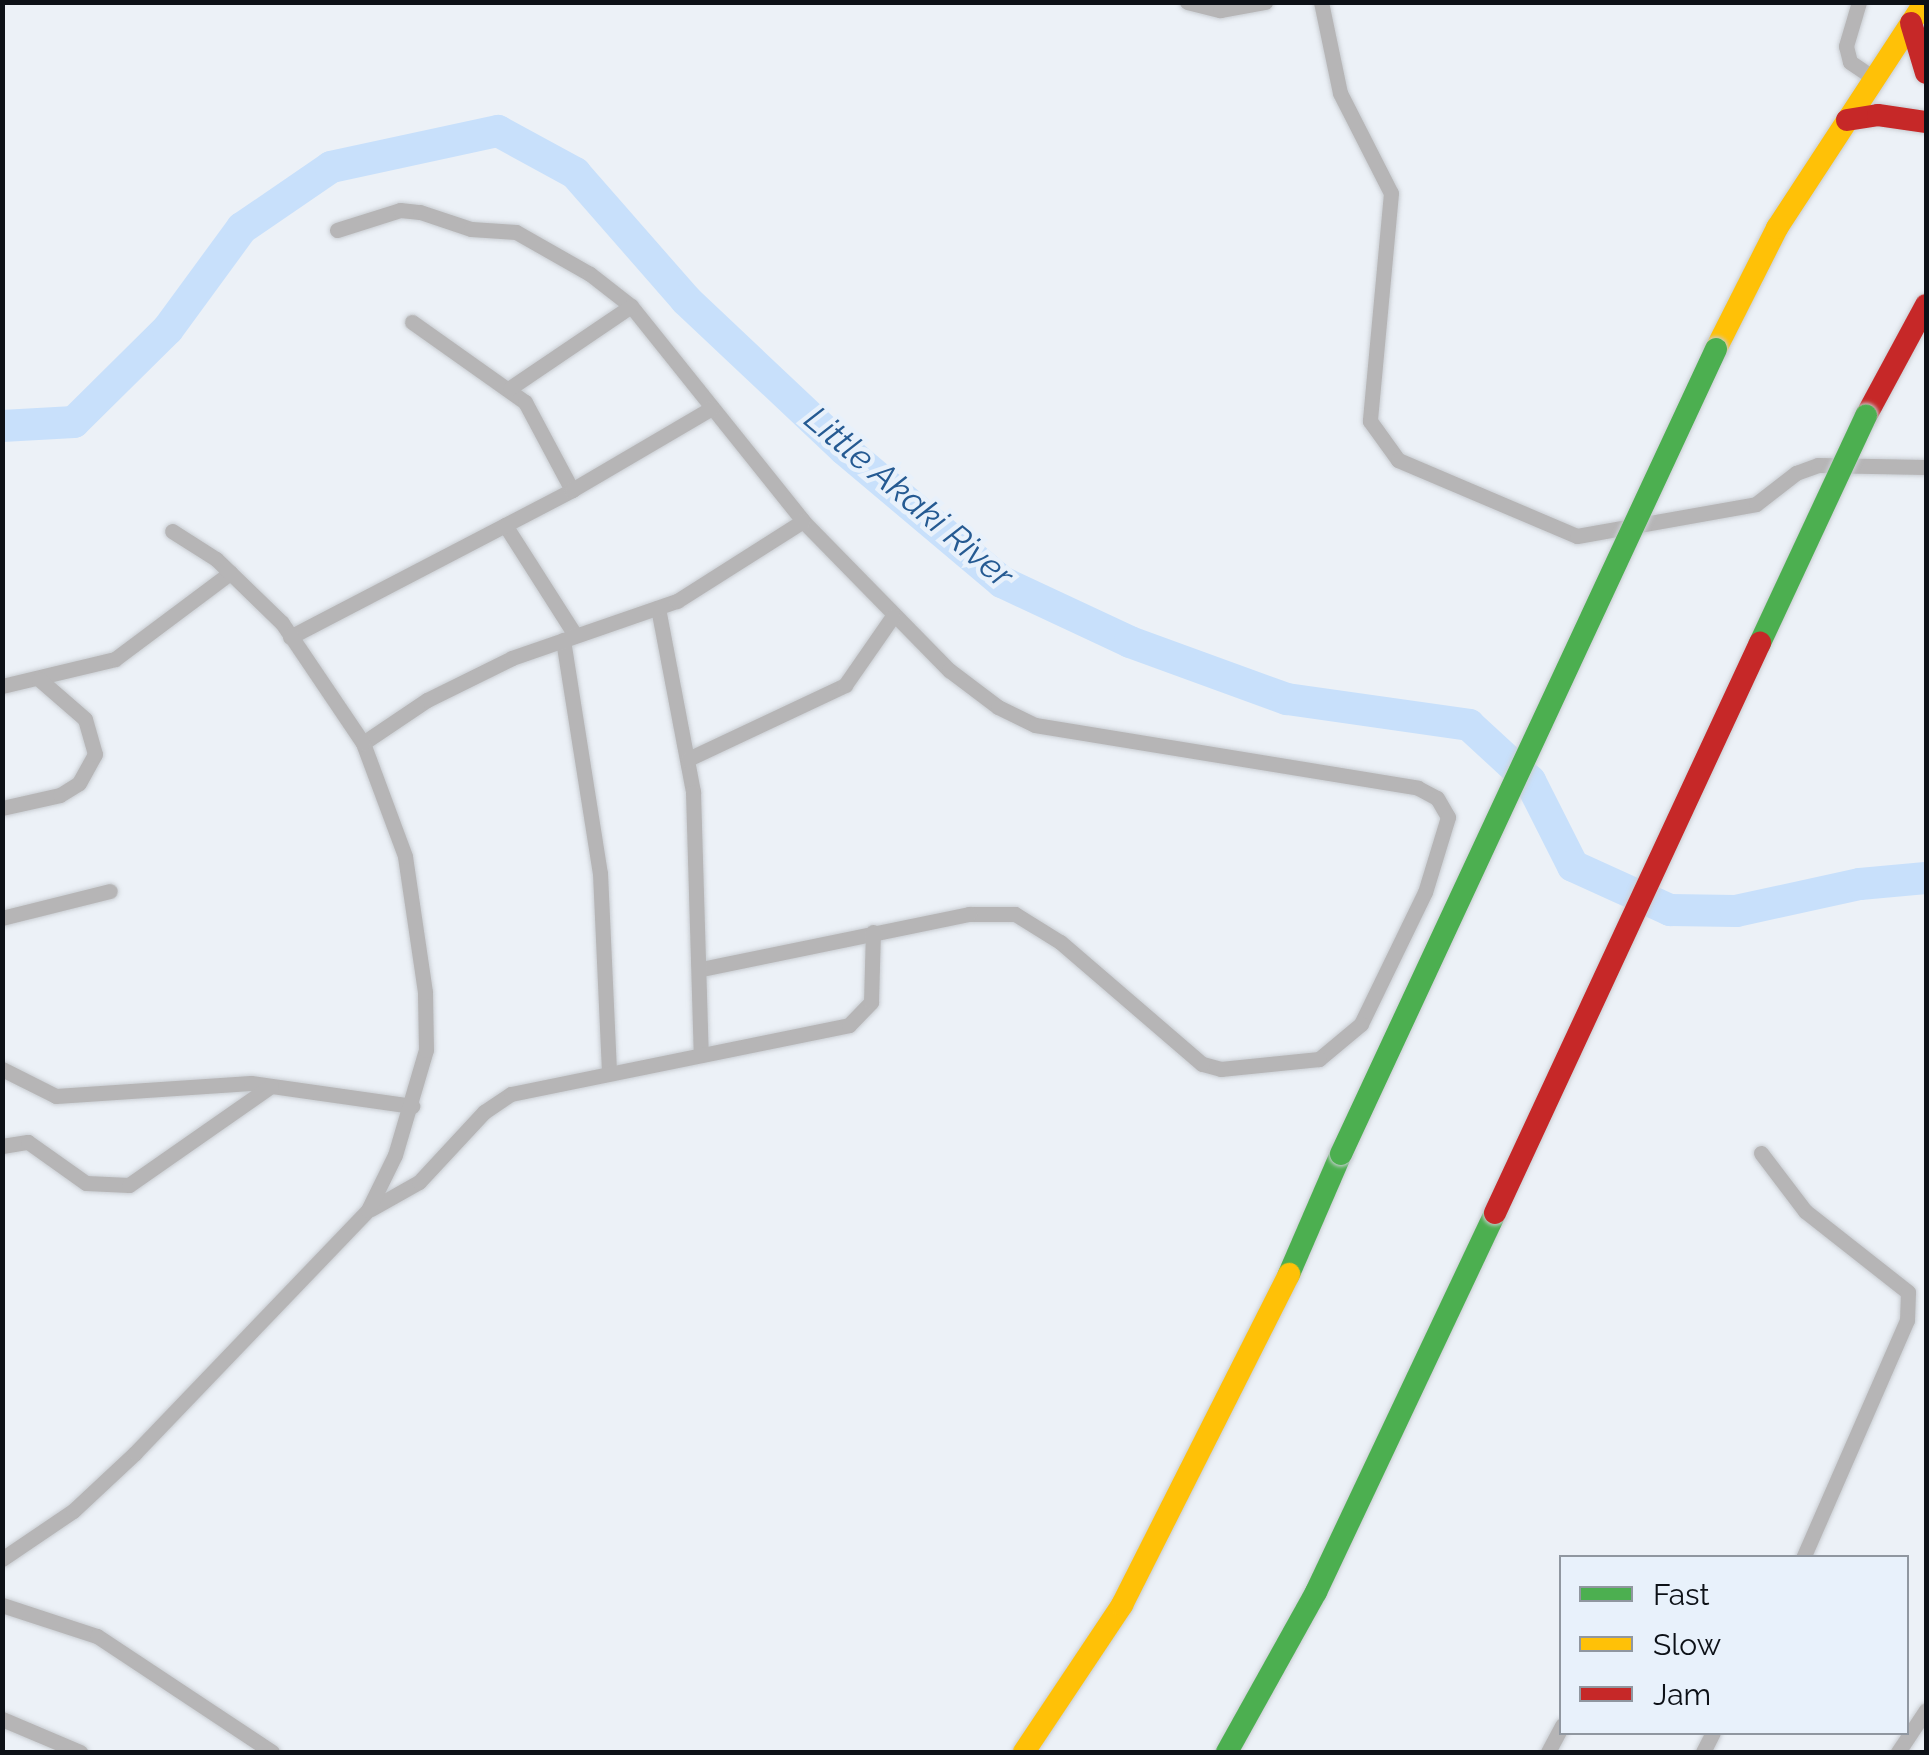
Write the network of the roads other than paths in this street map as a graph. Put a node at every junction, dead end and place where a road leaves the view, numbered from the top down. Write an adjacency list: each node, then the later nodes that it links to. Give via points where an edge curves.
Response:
1 (1186, 2): 2 (street, via 1220,10)
2 (1266, 2)
3 (1321, 2): 17 (street, via 1340,93 1391,193 1370,421 1398,460 1577,536 1756,504 1796,473 1818,466)
4 (1859, 2): 8 (street, via 1846,46 1850,62)
5 (1925, 2): 6 (highway)
6 (1911, 22): 7 (highway); 8 (highway)
7 (1926, 73)
8 (1874, 78): 9 (highway)
9 (1847, 120): 10 (highway, via 1878,115); 51 (highway, bridge, via 1776,228 1716,349 1258,1345 1122,1605)
10 (1926, 122)
11 (337, 230): 13 (street, via 400,210 471,229 516,232 545,242)
12 (1926, 305): 52 (highway, bridge, via 1866,416 1316,1592)
13 (630, 306): 15 (street); 16 (street)
14 (412, 322): 15 (street)
15 (510, 388): 18 (street, via 525,402)
16 (712, 408): 18 (street); 19 (street)
17 (1926, 467)
18 (572, 490): 20 (street)
19 (803, 521): 23 (street); 24 (street)
20 (505, 525): 25 (street); 26 (street)
21 (172, 531): 22 (street)
22 (230, 573): 25 (street); 27 (street, via 116,659)
23 (658, 608): 26 (street); 30 (street)
24 (893, 616): 30 (street, via 845,684 801,711); 34 (street, via 949,670 1035,725 1418,788 1437,798 1448,817 1424,892 1361,1024 1319,1059 1221,1069 1202,1064 1182,1054 1060,942 1015,914 969,914)
25 (290, 637): 29 (street)
26 (569, 638): 29 (street, via 427,700); 38 (street, via 600,874)
27 (40, 679): 28 (street); 31 (street, via 85,718 95,754 79,782 60,794)
28 (2, 686)
29 (363, 743): 40 (street, via 404,856 426,992 426,1050)
30 (688, 759): 35 (street)
31 (2, 808)
32 (110, 891): 33 (street)
33 (2, 918)
34 (873, 932): 35 (street); 36 (street, via 874,984 864,1016 818,1033)
35 (700, 969): 36 (street)
36 (702, 1055): 38 (street)
37 (2, 1069): 39 (street, via 56,1096 144,1085)
38 (609, 1072): 43 (street, via 511,1094 484,1112 419,1182)
39 (271, 1086): 40 (street); 41 (street, via 129,1185 86,1183 28,1142)
40 (412, 1106): 43 (street)
41 (2, 1146)
42 (1761, 1153): 44 (street, via 1805,1211 1908,1292 1907,1320)
43 (368, 1210): 45 (street, via 135,1453 73,1511)
44 (1804, 1555)
45 (2, 1559)
46 (2, 1605): 50 (street, via 97,1636)
47 (1926, 1710): 53 (street)
48 (2, 1719): 49 (street)
49 (80, 1752)
50 (272, 1752)
51 (1024, 1752)
52 (1227, 1752)
53 (1898, 1752)

